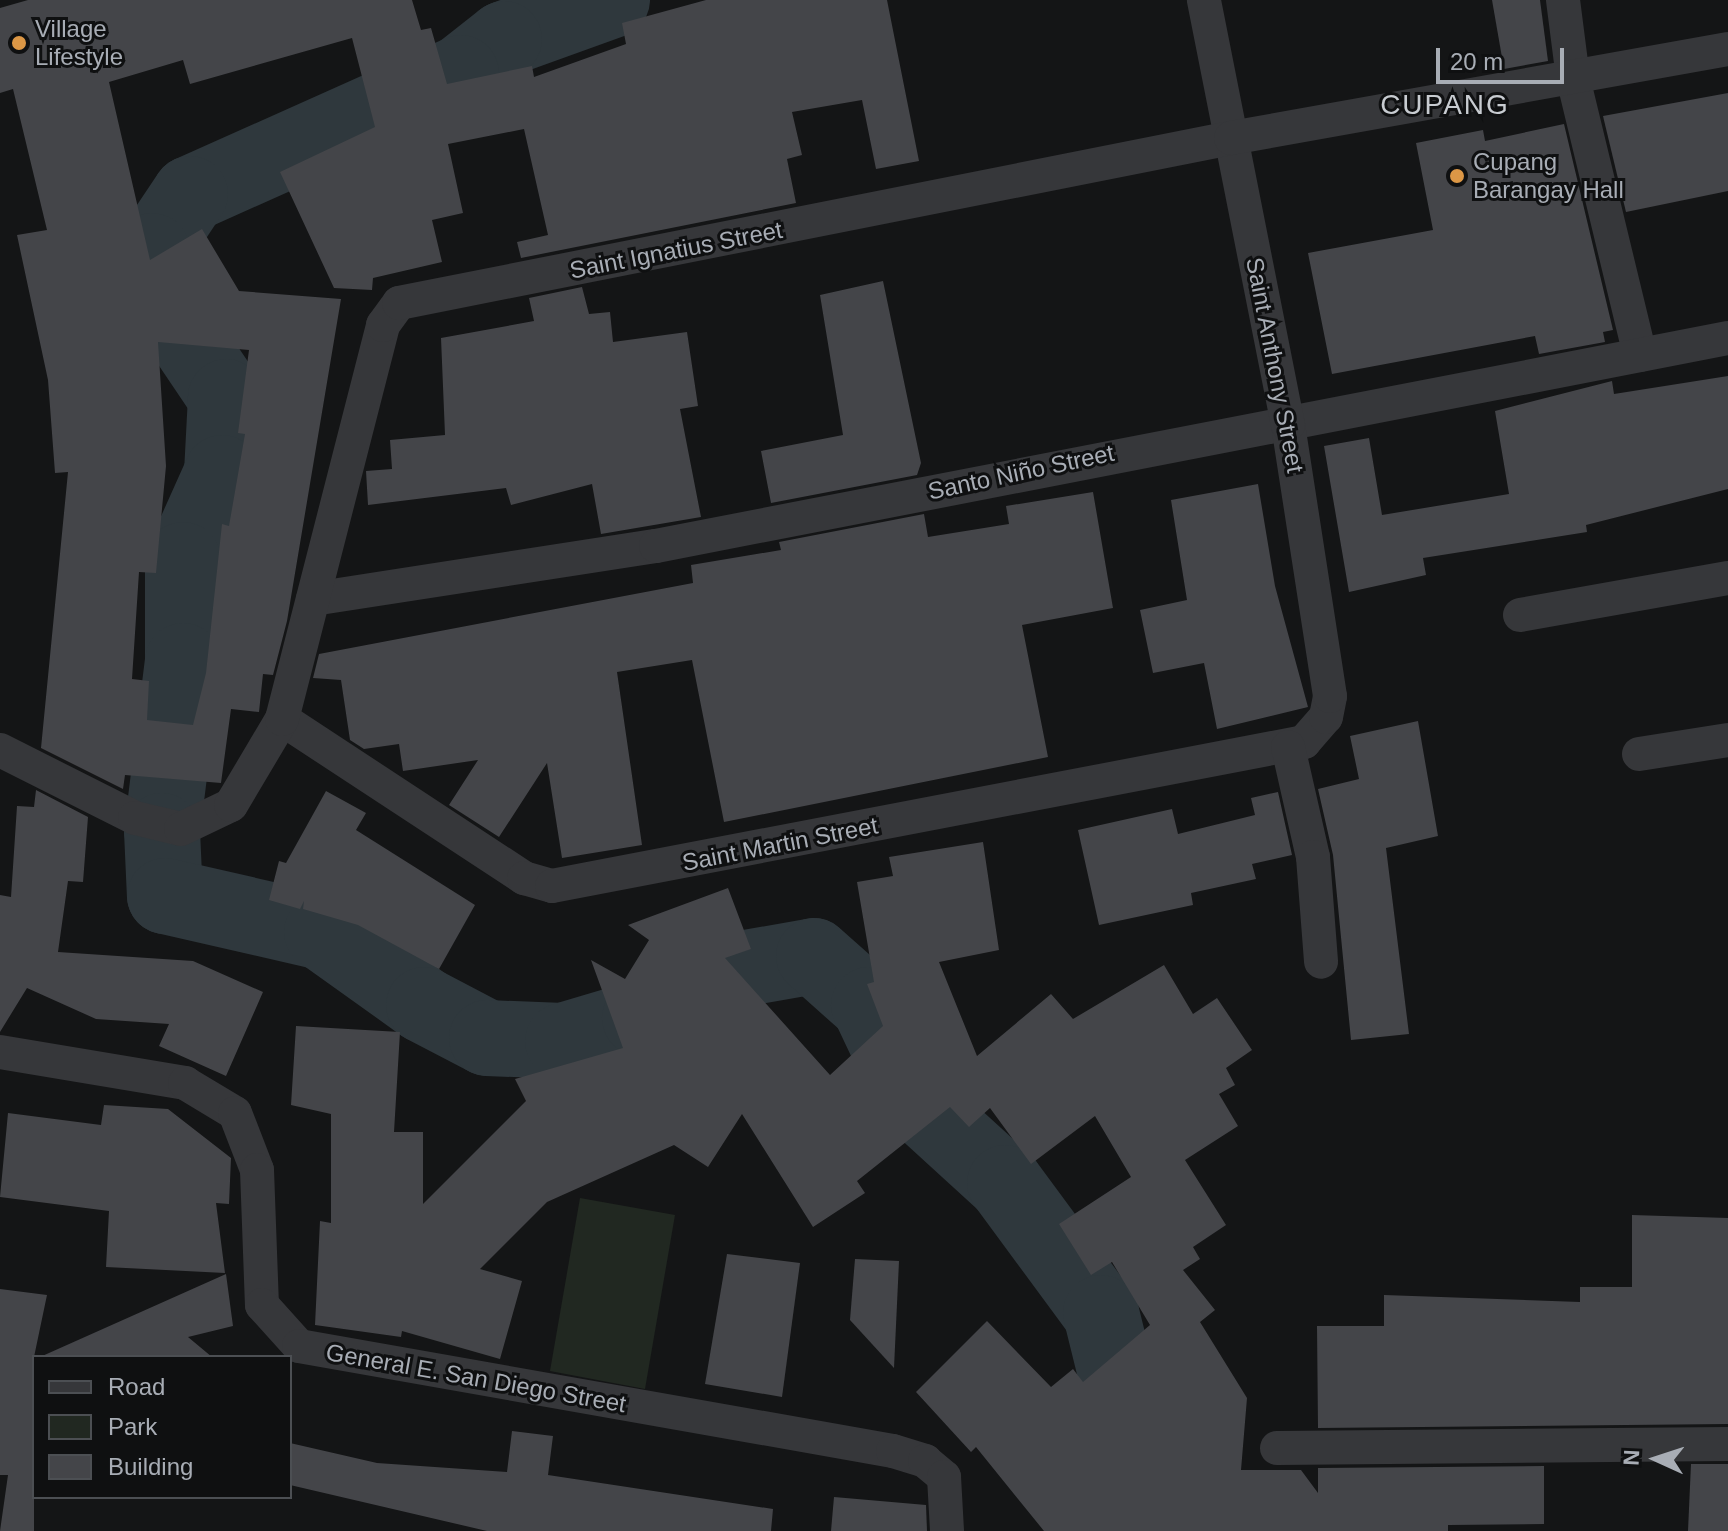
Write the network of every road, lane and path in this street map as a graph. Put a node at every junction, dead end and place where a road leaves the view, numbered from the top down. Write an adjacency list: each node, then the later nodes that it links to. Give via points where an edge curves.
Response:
1 (1204, 0): 5 (street, Saint Anthony Street)
2 (1563, 0): 4 (street)
3 (1728, 49): 4 (street, Saint Ignatius Street)
4 (1573, 78): 5 (street, Saint Ignatius Street); 7 (street)
5 (1231, 138): 8 (street, Saint Anthony Street); 10 (street, Saint Ignatius Street, via 399,303 383,325)
6 (1728, 338): 7 (street, Santo Niño Street)
7 (1640, 355): 8 (street, Santo Niño Street)
8 (1288, 425): 10 (street, Santo Niño Street, via 1004,473 656,546); 13 (street, Saint Anthony Street, via 1330,696)
9 (1728, 578): 11 (street)
10 (313, 599): 12 (street, Saint Ignatius Street)
11 (1520, 615)
12 (282, 719): 15 (street, Saint Martin Street, via 524,878 552,886); 16 (street, Saint Ignatius Street, via 231,805 181,829 135,818)
13 (1318, 730): 15 (street, Saint Martin Street)
14 (1728, 740): 17 (street)
15 (1288, 747): 18 (street, via 1313,857)
16 (0, 750)
17 (1639, 754)
18 (1321, 962)
19 (0, 1052): 22 (street, General E. San Diego Street, via 185,1083 235,1113 257,1170 262,1305 299,1346 893,1451 925,1461 944,1477)
20 (1728, 1444): 21 (street)
21 (1277, 1448)
22 (947, 1531)

